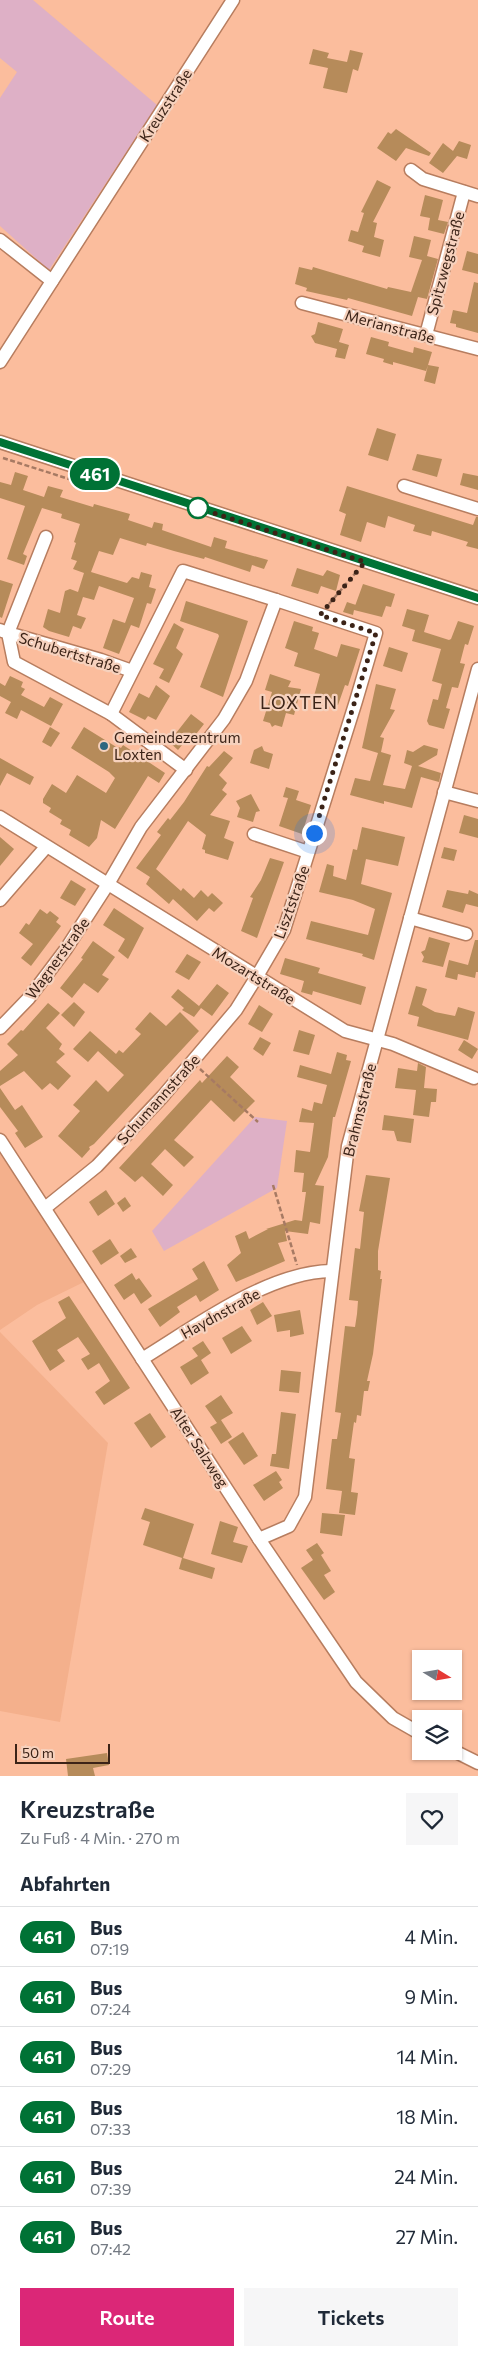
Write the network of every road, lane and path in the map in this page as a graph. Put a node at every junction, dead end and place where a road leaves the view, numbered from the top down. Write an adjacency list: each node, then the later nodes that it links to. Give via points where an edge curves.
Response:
1 (232, 0): 6 (street, Kreuzstraße)
2 (411, 170): 3 (street, Spitzwegstraße, via 423,179)
3 (464, 192): 4 (street, Spitzwegstraße); 8 (street, Spitzwegstraße)
4 (478, 196)
5 (0, 240): 6 (street)
6 (52, 281): 10 (street, Kreuzstraße)
7 (302, 303): 8 (street, Merianstraße)
8 (426, 335): 9 (street, Merianstraße)
9 (478, 349)
10 (0, 362)
11 (0, 442): 15 (street)
12 (404, 486): 13 (street)
13 (478, 509)
14 (46, 537): 19 (street)
15 (365, 562): 16 (street); 18 (path)
16 (478, 598)
17 (276, 600): 18 (street, Lisztstraße); 21 (street, Schubertstraße, via 183,571); 23 (street, via 246,682 224,719)
18 (320, 615): 29 (street, Lisztstraße, via 376,633)
19 (4, 631): 21 (street, Schubertstraße); 22 (street, Schubertstraße, via 14,662)
20 (478, 669): 24 (street, Brahmsstraße)
21 (132, 671): 22 (street, Schubertstraße)
22 (110, 714): 23 (street, Schubertstraße)
23 (186, 770): 30 (street, via 141,827)
24 (444, 792): 25 (street); 32 (street, Brahmsstraße)
25 (478, 801)
26 (0, 817): 28 (street, Mozartstraße)
27 (254, 834): 29 (street, Lisztstraße)
28 (46, 846): 30 (street, Mozartstraße); 31 (street)
29 (308, 852): 34 (street, Lisztstraße, via 284,930)
30 (108, 884): 34 (street, Mozartstraße); 35 (street, Wagnerstraße, via 66,949 29,998)
31 (0, 900)
32 (410, 918): 33 (street); 36 (street, Brahmsstraße)
33 (466, 934)
34 (256, 978): 36 (street, Mozartstraße, via 345,1031); 37 (street, Schumannstraße, via 236,1010)
35 (0, 1028)
36 (376, 1040): 38 (street, Mozartstraße); 43 (street, Brahmsstraße, via 348,1146)
37 (192, 1062): 39 (path); 42 (street, Schumannstraße, via 97,1166)
38 (474, 1078)
39 (258, 1122)
40 (0, 1140): 42 (street, Alter Salzweg)
41 (273, 1185): 44 (path)
42 (45, 1208): 45 (street, Alter Salzweg)
43 (331, 1271): 44 (street, Haydnstraße); 46 (street, Brahmsstraße, via 305,1497 289,1526)
44 (300, 1275): 45 (street, Haydnstraße, via 247,1295)
45 (142, 1359): 46 (street, Alter Salzweg)
46 (259, 1539): 47 (street, Alter Salzweg, via 356,1682 393,1718)
47 (412, 1729)
48 (462, 1755): 49 (street)
49 (478, 1763)

